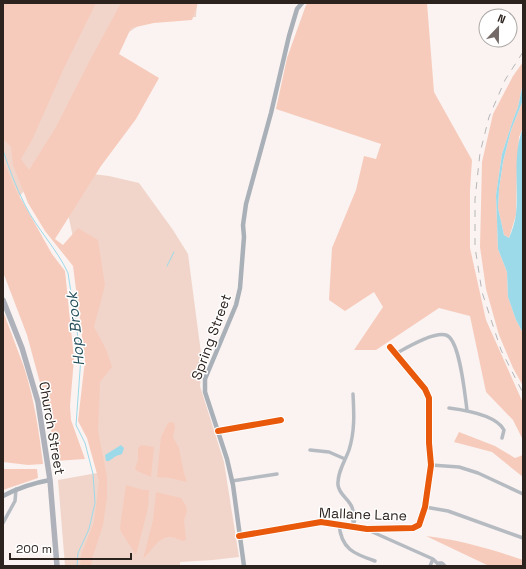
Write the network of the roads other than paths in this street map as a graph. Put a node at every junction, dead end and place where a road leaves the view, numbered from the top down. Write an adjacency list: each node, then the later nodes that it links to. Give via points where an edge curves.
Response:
1 (302, 3): 9 (main road, Spring Street, via 297,9 289,36 246,204 240,288 236,305 204,384 204,392)
2 (3, 300): 15 (main road, Church Street, via 22,348 38,402)
3 (390, 347): 4 (street)
4 (395, 354): 7 (street, via 429,337 442,334 449,336 453,340 460,363); 13 (street, via 429,398)
5 (353, 394): 12 (street, via 353,430)
6 (449, 408): 7 (street)
7 (467, 410): 10 (street, via 498,422 504,430)
8 (281, 420): 9 (street)
9 (218, 431): 16 (main road, Spring Street)
10 (502, 438)
11 (310, 450): 12 (street, via 322,451)
12 (345, 460): 23 (street, via 338,476 338,485 340,493 355,512)
13 (431, 465): 18 (street, via 458,467 478,473); 20 (street)
14 (277, 474): 16 (street)
15 (50, 480): 17 (main road); 30 (main road, Church Street)
16 (232, 481): 25 (main road, Spring Street)
17 (16, 489): 19 (main road); 21 (street, via 15,501)
18 (523, 494)
19 (3, 496)
20 (425, 507): 24 (street, Mallane Lane, via 418,525 413,528); 26 (street, via 448,511)
21 (3, 523)
22 (339, 524): 23 (street, Mallane Lane); 25 (street, Mallane Lane, via 321,522); 28 (street, via 340,535 345,545 353,552)
23 (353, 527): 24 (street, Mallane Lane)
24 (367, 529): 27 (street, Mallane Lane)
25 (239, 536): 31 (main road, Spring Street)
26 (523, 538)
27 (433, 559): 29 (street, Mallane Lane); 32 (street)
28 (375, 561)
29 (439, 565): 33 (street, Mallane Lane, via 442,563)
30 (57, 566)
31 (244, 566)
32 (430, 566)
33 (445, 566)

